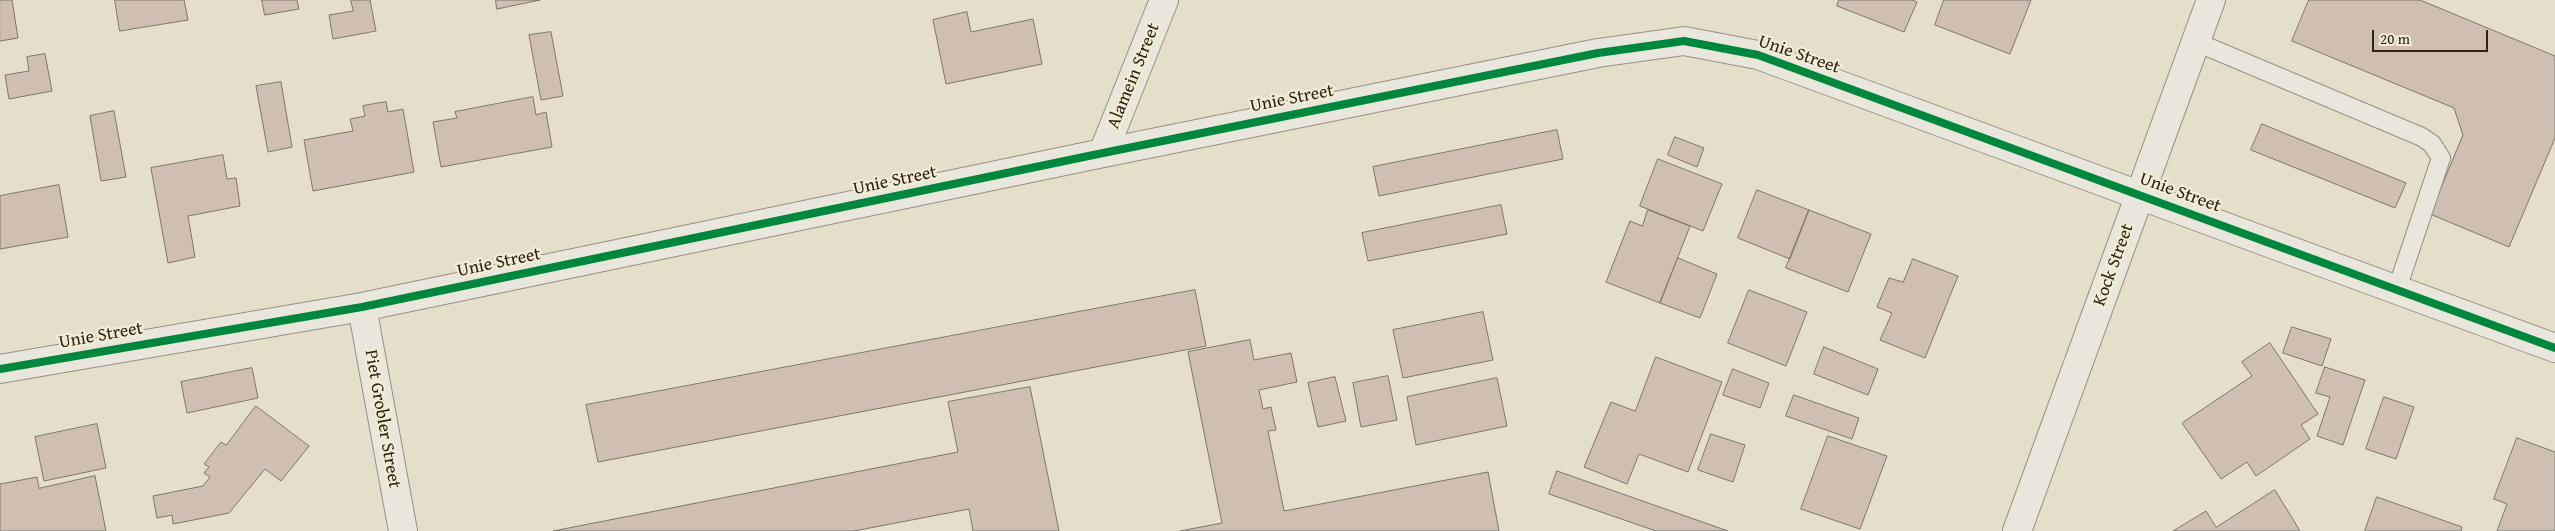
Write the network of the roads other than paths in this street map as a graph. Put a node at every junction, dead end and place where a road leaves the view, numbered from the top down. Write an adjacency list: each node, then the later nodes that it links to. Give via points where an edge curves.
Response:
1 (1164, 0): 4 (street, Alamein Street)
2 (2211, 0): 3 (street, Kock Street)
3 (2196, 42): 5 (street, Kock Street); 6 (lane, via 2432,144 2441,158)
4 (1103, 153): 5 (street, Unie Street, via 1598,54 1684,41 1758,55); 7 (street, Unie Street)
5 (2140, 193): 6 (street, Unie Street); 11 (street, Kock Street)
6 (2397, 289): 8 (street, Unie Street)
7 (362, 307): 9 (street, Unie Street); 10 (street, Piet Grobler Street)
8 (2555, 348)
9 (0, 369)
10 (403, 531)
11 (2017, 531)

